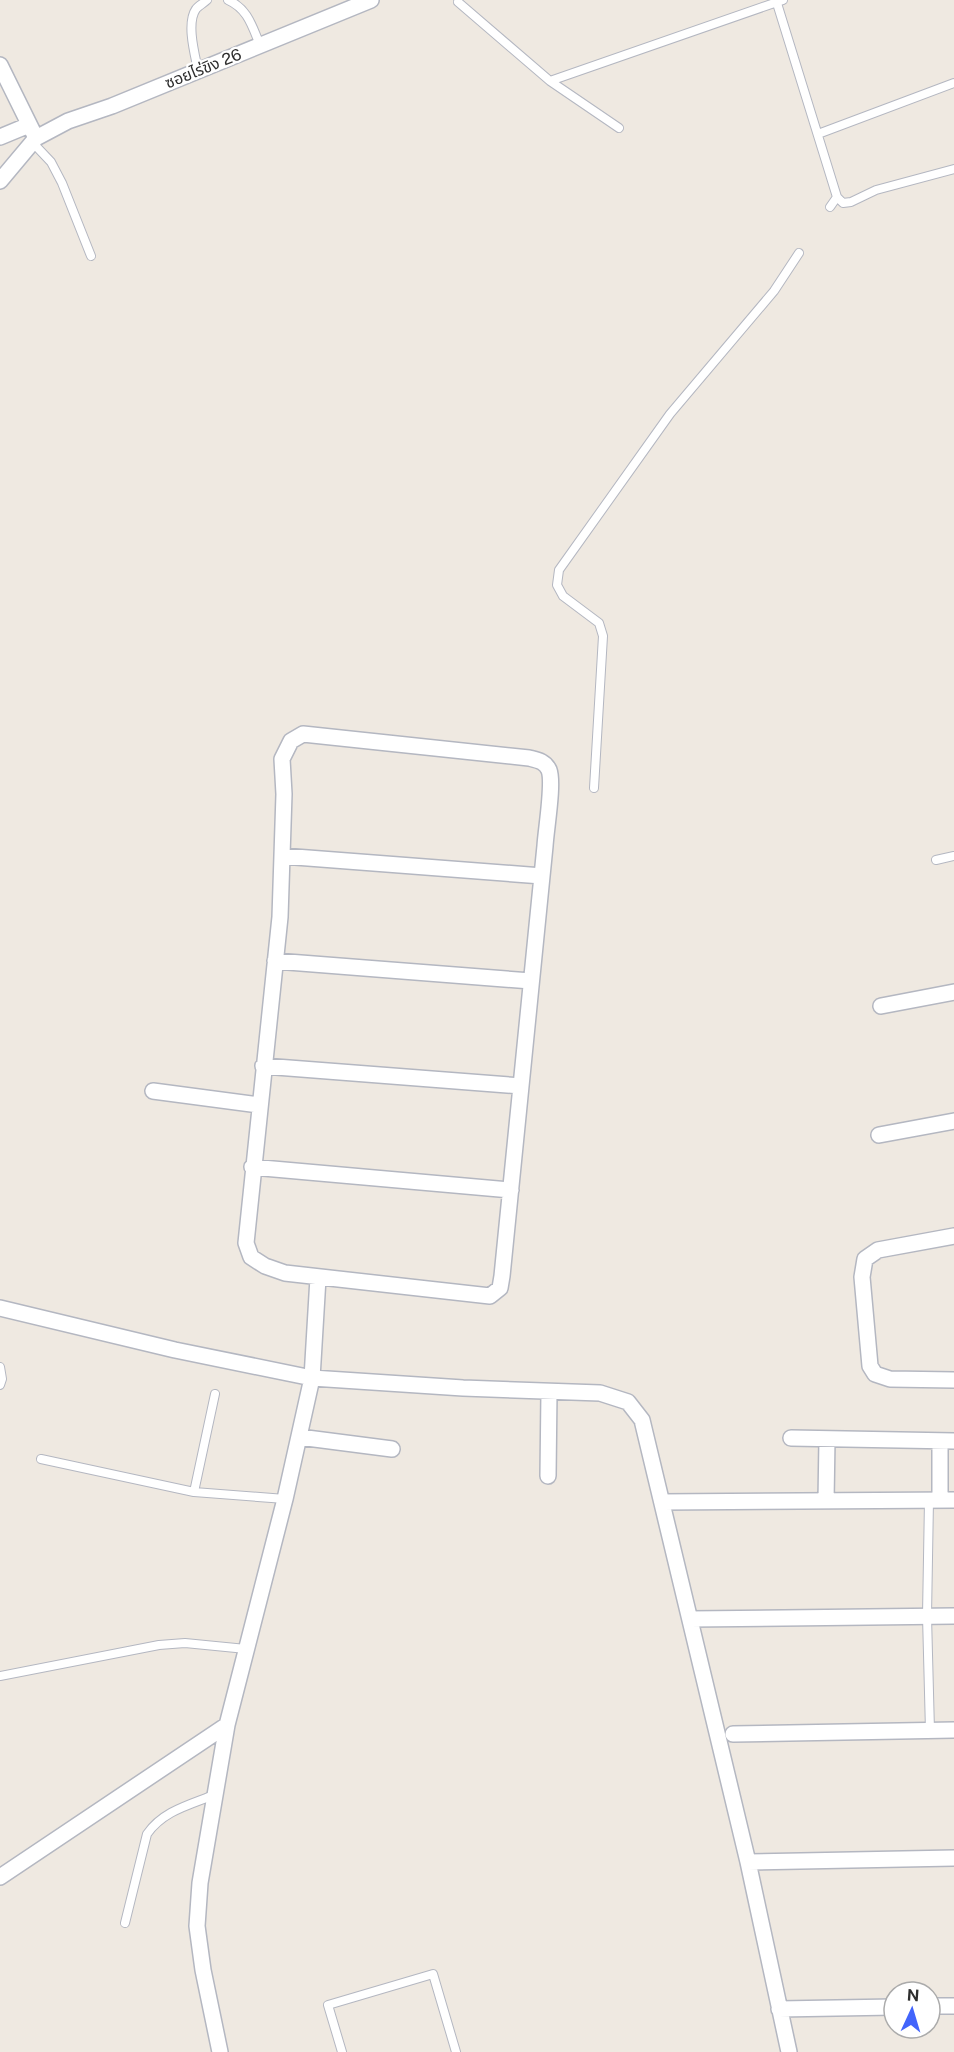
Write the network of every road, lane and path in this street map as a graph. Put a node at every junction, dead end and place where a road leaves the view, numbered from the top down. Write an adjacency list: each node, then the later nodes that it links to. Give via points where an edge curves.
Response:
1 (207, 0): 8 (lane, via 195,10 192,26)
2 (228, 0): 6 (lane, via 239,5 249,18)
3 (371, 0): 6 (street, ซอยไร่ขิง 26)
4 (778, 1): 9 (lane); 12 (lane)
5 (458, 2): 9 (lane)
6 (260, 45): 8 (street, ซอยไร่ขิง 26)
7 (0, 65): 13 (street)
8 (198, 70): 13 (street, ซอยไร่ขิง 26)
9 (550, 81): 11 (lane)
10 (954, 83): 12 (lane)
11 (619, 128)
12 (818, 134): 17 (lane)
13 (33, 135): 14 (street); 16 (street, ซอยไร่ขิง 26); 20 (lane, via 62,183)
14 (0, 137)
15 (954, 169): 17 (lane, via 876,190 851,202 843,203)
16 (0, 181)
17 (837, 197): 18 (lane)
18 (830, 207)
19 (799, 253): 21 (lane, via 774,291 670,414 559,570 557,585 563,596 598,623 603,636)
20 (91, 256)
21 (594, 788)
22 (282, 856): 25 (street); 25 (street, via 282,759 291,741 303,734 542,761 549,770 550,789); 26 (street)
23 (954, 856): 24 (lane)
24 (936, 860)
25 (542, 876): 27 (street)
26 (275, 961): 27 (street); 30 (street)
27 (531, 981): 31 (street)
28 (954, 992): 29 (street)
29 (881, 1006)
30 (263, 1066): 31 (street); 33 (street)
31 (521, 1086): 37 (street)
32 (153, 1091): 33 (street)
33 (259, 1105): 36 (street)
34 (954, 1121): 35 (street)
35 (879, 1135)
36 (252, 1167): 37 (street); 39 (street, via 246,1243 251,1257 285,1273)
37 (511, 1190): 39 (street, via 500,1288 490,1296)
38 (954, 1236): 43 (street, via 878,1250 865,1258 862,1277 870,1365 875,1374 890,1379)
39 (318, 1278): 42 (street)
40 (0, 1308): 42 (street)
41 (0, 1367): 44 (lane)
42 (312, 1378): 45 (street); 47 (street)
43 (954, 1380)
44 (0, 1385)
45 (549, 1392): 53 (street); 58 (street, via 600,1393 628,1402 642,1420)
46 (215, 1394): 54 (lane)
47 (299, 1437): 51 (street); 55 (street)
48 (790, 1438): 49 (street)
49 (827, 1439): 50 (street); 57 (street)
50 (947, 1441): 56 (street)
51 (392, 1449)
52 (41, 1459): 54 (lane)
53 (548, 1476)
54 (194, 1492): 55 (lane)
55 (285, 1499): 62 (street)
56 (941, 1500): 57 (street); 59 (lane)
57 (826, 1501): 58 (street)
58 (662, 1502): 61 (street)
59 (927, 1616): 60 (street); 61 (street); 66 (lane)
60 (954, 1616)
61 (690, 1619): 70 (street)
62 (246, 1649): 63 (lane, via 186,1643 159,1645); 64 (street)
63 (0, 1676)
64 (227, 1725): 68 (street); 71 (street)
65 (954, 1730): 66 (street)
66 (930, 1731): 67 (street)
67 (733, 1734)
68 (214, 1795): 72 (lane, via 155,1822 147,1834); 75 (street, via 197,1926)
69 (954, 1858): 70 (street)
70 (748, 1862): 74 (street)
71 (0, 1876)
72 (125, 1923)
73 (882, 2007): 74 (street)
74 (779, 2009): 78 (street)
75 (220, 2052)
76 (342, 2052): 77 (lane, via 328,2005 433,1974)
77 (456, 2052)
78 (789, 2052)

